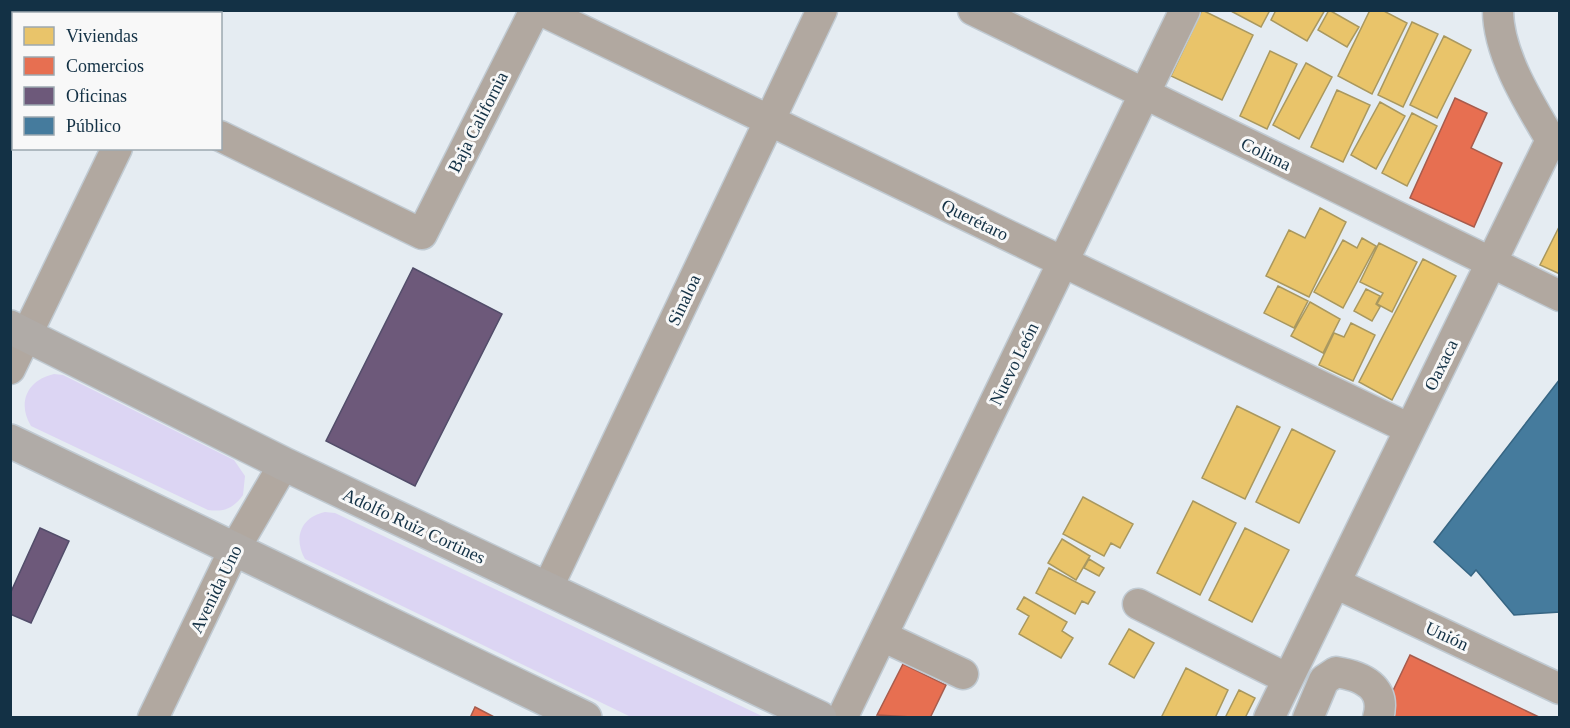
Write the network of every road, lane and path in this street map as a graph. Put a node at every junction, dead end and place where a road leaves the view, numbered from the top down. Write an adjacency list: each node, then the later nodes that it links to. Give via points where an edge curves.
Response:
1 (822, 10): 7 (street, Sinaloa)
2 (973, 10): 6 (street, Colima)
3 (1185, 10): 6 (street, Nuevo León)
4 (550, 13): 7 (street, Querétaro); 8 (street, Baja California, via 422,234)
5 (1490, 14): 11 (street, Oaxaca, via 1519,86 1551,140)
6 (1144, 94): 10 (street, Nuevo León); 11 (street, Colima)
7 (769, 121): 10 (street, Querétaro); 20 (street, Sinaloa)
8 (222, 137)
9 (116, 150): 13 (street)
10 (1063, 262): 15 (street, Querétaro); 22 (street, Nuevo León)
11 (1490, 264): 12 (street, Colima); 15 (street, Oaxaca)
12 (1560, 296)
13 (19, 331): 14 (street); 17 (main road, Adolfo Ruiz Cortines)
14 (10, 369)
15 (1410, 429): 19 (street, Oaxaca)
16 (10, 441): 18 (main road)
17 (284, 464): 18 (street, Avenida Uno); 20 (main road, Adolfo Ruiz Cortines)
18 (234, 550): 26 (street, Avenida Uno); 27 (main road)
19 (1335, 583): 24 (street, Oaxaca); 25 (street, Unión)
20 (547, 589): 28 (main road, Adolfo Ruiz Cortines)
21 (1138, 604): 24 (street)
22 (882, 636): 23 (street); 29 (street, Nuevo León)
23 (963, 674)
24 (1288, 679): 30 (street, Oaxaca)
25 (1560, 688)
26 (153, 717)
27 (585, 717)
28 (820, 717)
29 (842, 717)
30 (1269, 717)
31 (1308, 717): 32 (street, via 1324,680 1336,672 1351,674 1376,687 1380,698)
32 (1378, 717)

